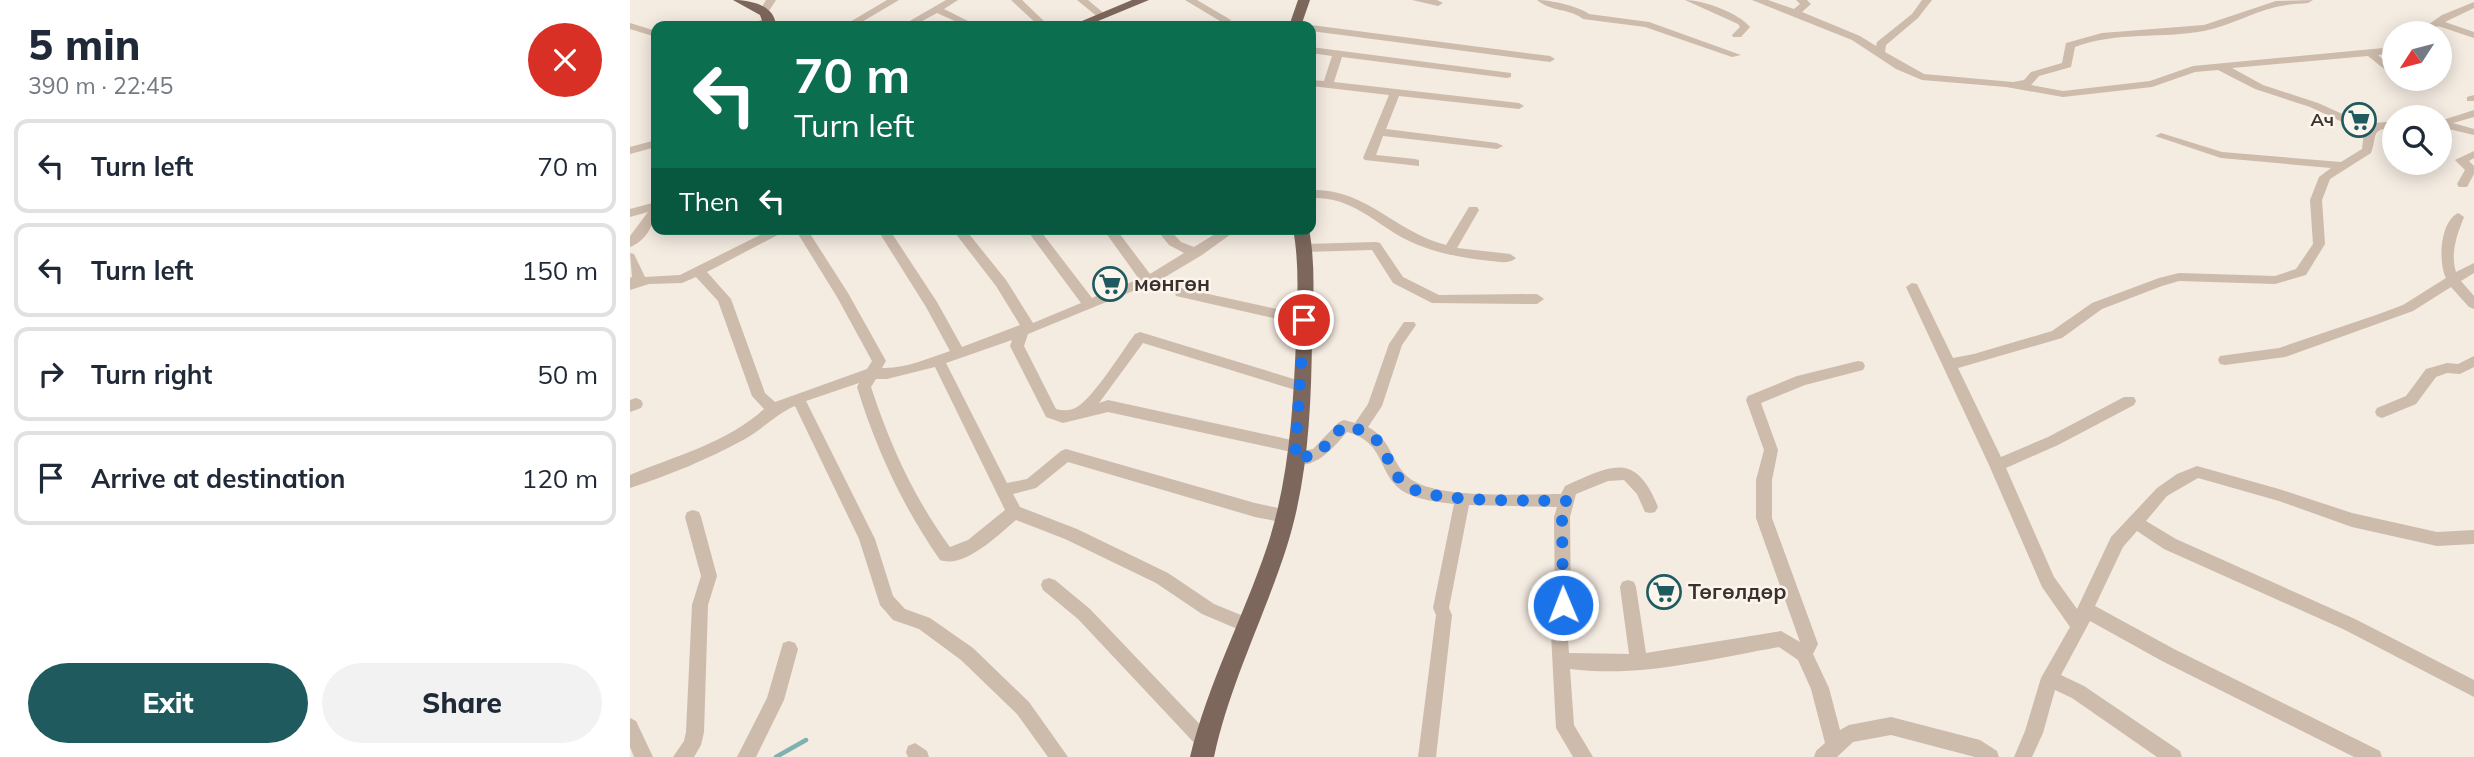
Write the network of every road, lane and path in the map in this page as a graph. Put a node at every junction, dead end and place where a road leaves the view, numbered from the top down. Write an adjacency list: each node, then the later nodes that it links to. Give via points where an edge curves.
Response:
1 (738, 0): 24 (main road)
2 (771, 0): 24 (street)
3 (894, 0): 25 (street)
4 (953, 0): 21 (street)
5 (1016, 0): 28 (street)
6 (1082, 0): 23 (street)
7 (1143, 0): 23 (main road)
8 (1190, 0): 30 (street)
9 (1304, 0): 31 (main road)
10 (1416, 0): 17 (street)
11 (1542, 0): 44 (street, via 1587,17 1646,24)
12 (1690, 0): 38 (street, via 1741,22 1745,27)
13 (1757, 0): 22 (street)
14 (1801, 0): 22 (street, via 1806,4)
15 (1927, 0): 40 (street, via 1881,44)
16 (2308, 0): 18 (street)
17 (1438, 3)
18 (2278, 3): 19 (street); 50 (street, via 2204,28 2110,34 2081,41 2070,46 2067,65 2035,74 2026,83)
19 (2248, 5)
20 (2474, 5): 32 (street)
21 (938, 10): 26 (street); 27 (street)
22 (1796, 12): 40 (street)
23 (1102, 16): 29 (main road)
24 (768, 19)
25 (857, 21)
26 (916, 21)
27 (962, 21)
28 (1039, 21)
29 (1089, 21)
30 (1216, 21)
31 (1297, 21)
32 (2438, 21)
33 (630, 26): 36 (street)
34 (1316, 29): 45 (street)
35 (630, 32): 37 (street)
36 (651, 33)
37 (651, 34)
38 (1737, 35)
39 (1316, 51): 42 (street)
40 (1880, 52): 50 (street, via 1922,77)
41 (2382, 52): 43 (street)
42 (1338, 54): 48 (street); 51 (street)
43 (2372, 54): 46 (street); 47 (street)
44 (1736, 55)
45 (1550, 59)
46 (2382, 63)
47 (2219, 66): 50 (street, via 2193,69 2152,85 2063,94); 58 (street)
48 (1507, 75)
49 (1316, 84): 51 (street)
50 (2006, 84)
51 (1328, 85): 52 (street)
52 (1395, 92): 53 (street); 59 (street)
53 (1518, 106)
54 (2474, 113): 55 (street)
55 (2452, 120)
56 (2382, 125): 58 (street)
57 (2452, 127): 60 (street)
58 (2370, 131): 67 (street, via 2367,151)
59 (1381, 132): 63 (street); 66 (street, via 1369,158)
60 (2474, 132)
61 (2161, 136): 67 (street, via 2221,156)
62 (651, 144): 64 (street)
63 (1497, 146)
64 (630, 151)
65 (2474, 154): 68 (street, via 2461,160 2471,169)
66 (1415, 163)
67 (2346, 166): 107 (street, via 2325,177 2316,200 2319,244 2301,272 2275,280 2179,277 2159,282 2097,306 2057,335 1958,360)
68 (2463, 184)
69 (1316, 194): 85 (street, via 1337,194 1361,204 1390,226)
70 (651, 209): 72 (street)
71 (1473, 210): 85 (street)
72 (630, 213)
73 (651, 216): 84 (street)
74 (2458, 218): 92 (street, via 2445,265)
75 (771, 235): 90 (street)
76 (804, 235): 108 (street, via 879,362)
77 (887, 235): 102 (street)
78 (963, 235): 101 (street, via 1001,283)
79 (1037, 235): 98 (street)
80 (1113, 235): 91 (street)
81 (1166, 235): 86 (street, via 1183,250)
82 (1223, 235): 86 (street)
83 (1303, 239): 96 (street, via 1376,246 1398,280 1437,300); 99 (main road)
84 (630, 243)
85 (1449, 250): 88 (street)
86 (1198, 252): 91 (street)
87 (630, 257): 93 (street, via 639,278)
88 (1510, 258)
89 (2474, 267): 92 (street)
90 (698, 271): 93 (street, via 682,279); 112 (street, via 724,299 759,396)
91 (1147, 280): 98 (street)
92 (2451, 280): 97 (street); 104 (street, via 2408,308 2343,332 2280,353)
93 (630, 286)
94 (1912, 287): 107 (street)
95 (1181, 293): 99 (street)
96 (1537, 299)
97 (2474, 304)
98 (1090, 306): 101 (street)
99 (1304, 320): 109 (main road)
100 (1409, 325): 115 (street, via 1396,345 1375,406)
101 (1026, 328): 102 (street); 114 (street, via 1017,346 1051,413 1063,417)
102 (958, 353): 103 (street)
103 (938, 360): 108 (street); 119 (street)
104 (2225, 360)
105 (2474, 361): 113 (street, via 2460,369 2431,373 2411,400)
106 (1857, 366): 134 (street, via 1802,380 1753,400 1771,450 1764,480 1764,518 1809,644)
107 (1950, 366): 117 (street)
108 (872, 373): 110 (street); 123 (street, via 864,387 869,405 920,515 946,555 972,547)
109 (1302, 387): 114 (street, via 1140,337); 116 (main road)
110 (797, 398): 112 (street); 145 (street, via 867,539 886,600 899,615 924,624 967,654 1023,708)
111 (2129, 401): 117 (street)
112 (773, 409): 118 (street, via 736,436)
113 (2382, 412)
114 (1081, 413): 116 (street, via 1108,406)
115 (1359, 429): 116 (street, via 1343,426 1318,454); 120 (street, via 1381,444 1396,474 1412,489)
116 (1296, 453): 124 (main road)
117 (1997, 465): 132 (street, via 2048,582)
118 (630, 482)
119 (1003, 490): 123 (street); 124 (street, via 1031,484 1066,455)
120 (1463, 498): 121 (street); 146 (street, via 1441,608 1444,615)
121 (1567, 501): 122 (street, via 1570,490 1619,471 1629,473); 135 (street, via 1562,517)
122 (1650, 507)
123 (1013, 512): 131 (street, via 1162,578 1208,609)
124 (1286, 516): 131 (main road)
125 (692, 517): 143 (street, via 709,576 700,605 695,732)
126 (2135, 522): 127 (street, via 2162,492 2197,472 2352,520 2437,539); 130 (street, via 2117,542); 138 (street, via 2170,544 2349,624)
127 (2474, 537)
128 (1049, 585): 140 (street, via 1084,614)
129 (1628, 587): 136 (street)
130 (2085, 609): 132 (street); 151 (street)
131 (1247, 625): 140 (main road)
132 (2080, 627): 137 (street)
133 (789, 649): 144 (street, via 775,700)
134 (1804, 654): 136 (street, via 1781,639); 141 (street, via 1819,688)
135 (1560, 660): 136 (street, via 1587,665); 147 (street, via 1565,728)
136 (1638, 660)
137 (2050, 678): 149 (street); 150 (street)
138 (2474, 689)
139 (630, 727): 142 (street)
140 (1203, 749)
141 (1829, 752): 148 (street, via 1849,734 1891,726 1980,749)
142 (644, 757)
143 (682, 757)
144 (746, 757)
145 (1059, 757)
146 (1427, 757)
147 (1584, 757)
148 (1990, 757)
149 (2023, 757)
150 (2173, 757)
151 (2373, 757)

